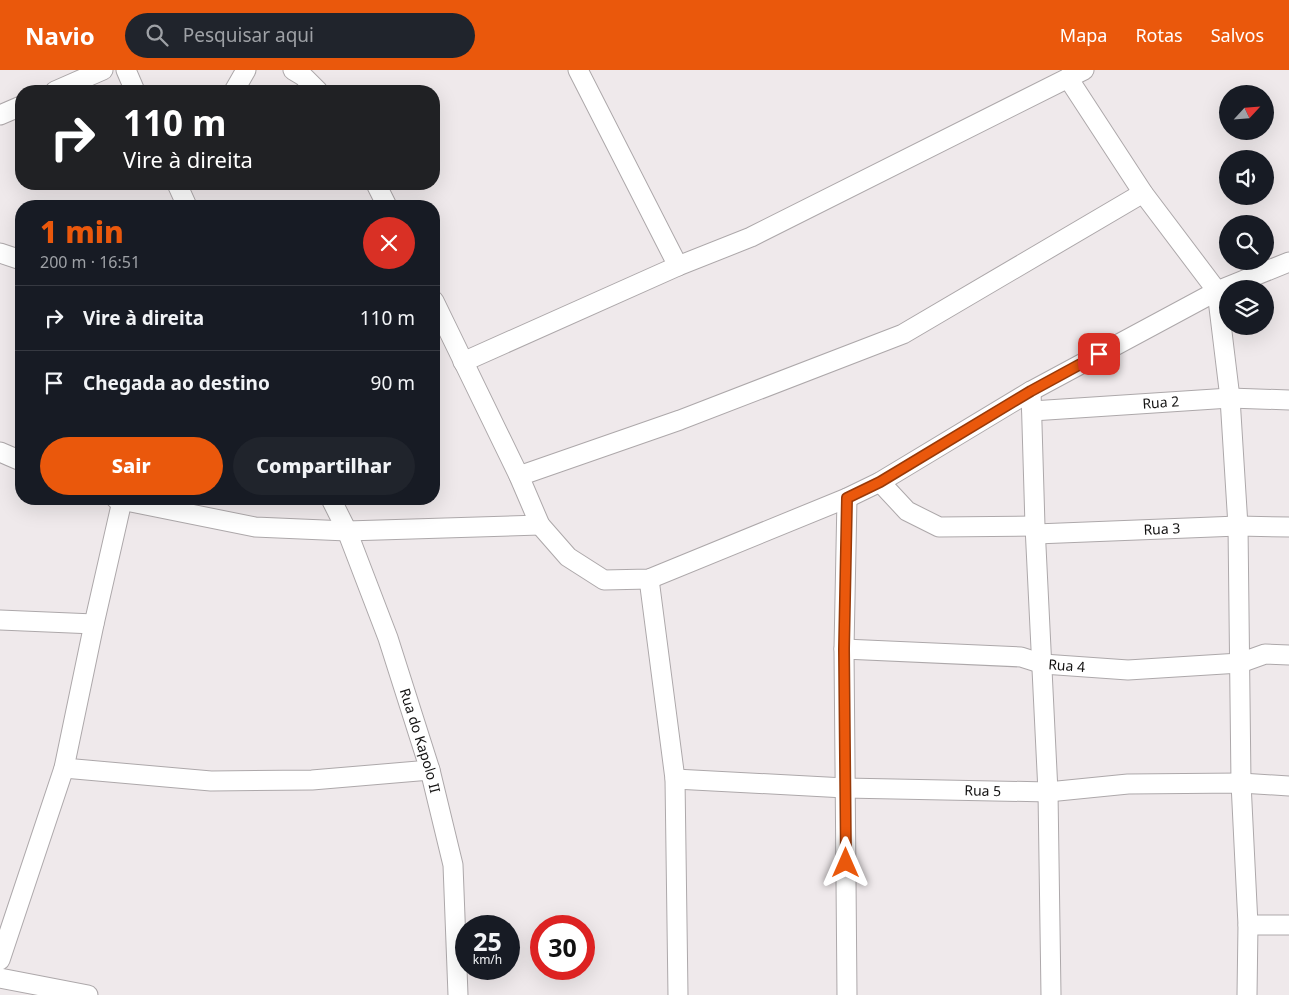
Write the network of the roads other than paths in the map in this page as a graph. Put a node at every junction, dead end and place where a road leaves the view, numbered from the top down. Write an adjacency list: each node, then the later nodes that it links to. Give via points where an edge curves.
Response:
1 (103, 70): 7 (street)
2 (126, 70): 8 (street)
3 (246, 70): 9 (street)
4 (293, 70): 10 (street)
5 (578, 70): 17 (street)
6 (1076, 74): 13 (street); 17 (street, via 751,237)
7 (69, 85)
8 (133, 85)
9 (237, 85)
10 (312, 85)
11 (15, 109): 12 (street)
12 (0, 116)
13 (1143, 193): 18 (street); 27 (street, via 903,334 680,420)
14 (0, 253): 15 (street)
15 (15, 258)
16 (1287, 263): 18 (street)
17 (678, 266): 20 (street)
18 (1217, 291): 21 (street); 22 (street)
19 (440, 313): 20 (street)
20 (464, 362): 27 (street)
21 (1031, 391): 24 (street); 28 (street)
22 (1230, 398): 23 (street, Rua 2); 24 (street, Rua 2); 34 (street)
23 (1289, 400)
24 (1032, 411): 36 (street)
25 (0, 452): 26 (street)
26 (15, 458)
27 (519, 476): 33 (street)
28 (880, 482): 29 (street); 36 (street, Rua 3, via 907,511 939,527)
29 (847, 498): 38 (street); 41 (street)
30 (118, 505): 40 (street)
31 (144, 505): 37 (street, via 255,527)
32 (334, 505): 37 (street, Rua do Kapolo II)
33 (540, 525): 37 (street); 38 (street, via 568,557 604,580)
34 (1238, 526): 35 (street, Rua 3); 36 (street, Rua 3); 43 (street)
35 (1289, 527)
36 (1035, 530): 44 (street)
37 (347, 531): 46 (street, Rua do Kapolo II, via 388,638)
38 (649, 580): 47 (street)
39 (0, 620): 40 (street)
40 (94, 624): 45 (street)
41 (844, 649): 44 (street, Rua 4, via 1022,658); 50 (street)
42 (1289, 655): 43 (street, Rua 4, via 1265,654)
43 (1240, 663): 44 (street, Rua 4, via 1128,670); 48 (street)
44 (1043, 664): 51 (street)
45 (64, 768): 46 (street, via 211,781 312,780); 54 (street)
46 (430, 770): 57 (street, Rua do Kapolo II, via 453,865)
47 (675, 779): 50 (street, Rua 5); 58 (street)
48 (1241, 783): 49 (street, Rua 5); 51 (street, Rua 5, via 1128,784); 52 (street)
49 (1289, 786)
50 (845, 788): 51 (street, Rua 5); 59 (street)
51 (1048, 792): 60 (street)
52 (1248, 925): 53 (street); 61 (street)
53 (1289, 925)
54 (0, 960)
55 (0, 978): 56 (street)
56 (88, 995)
57 (458, 995)
58 (678, 995)
59 (847, 995)
60 (1051, 995)
61 (1246, 995)

